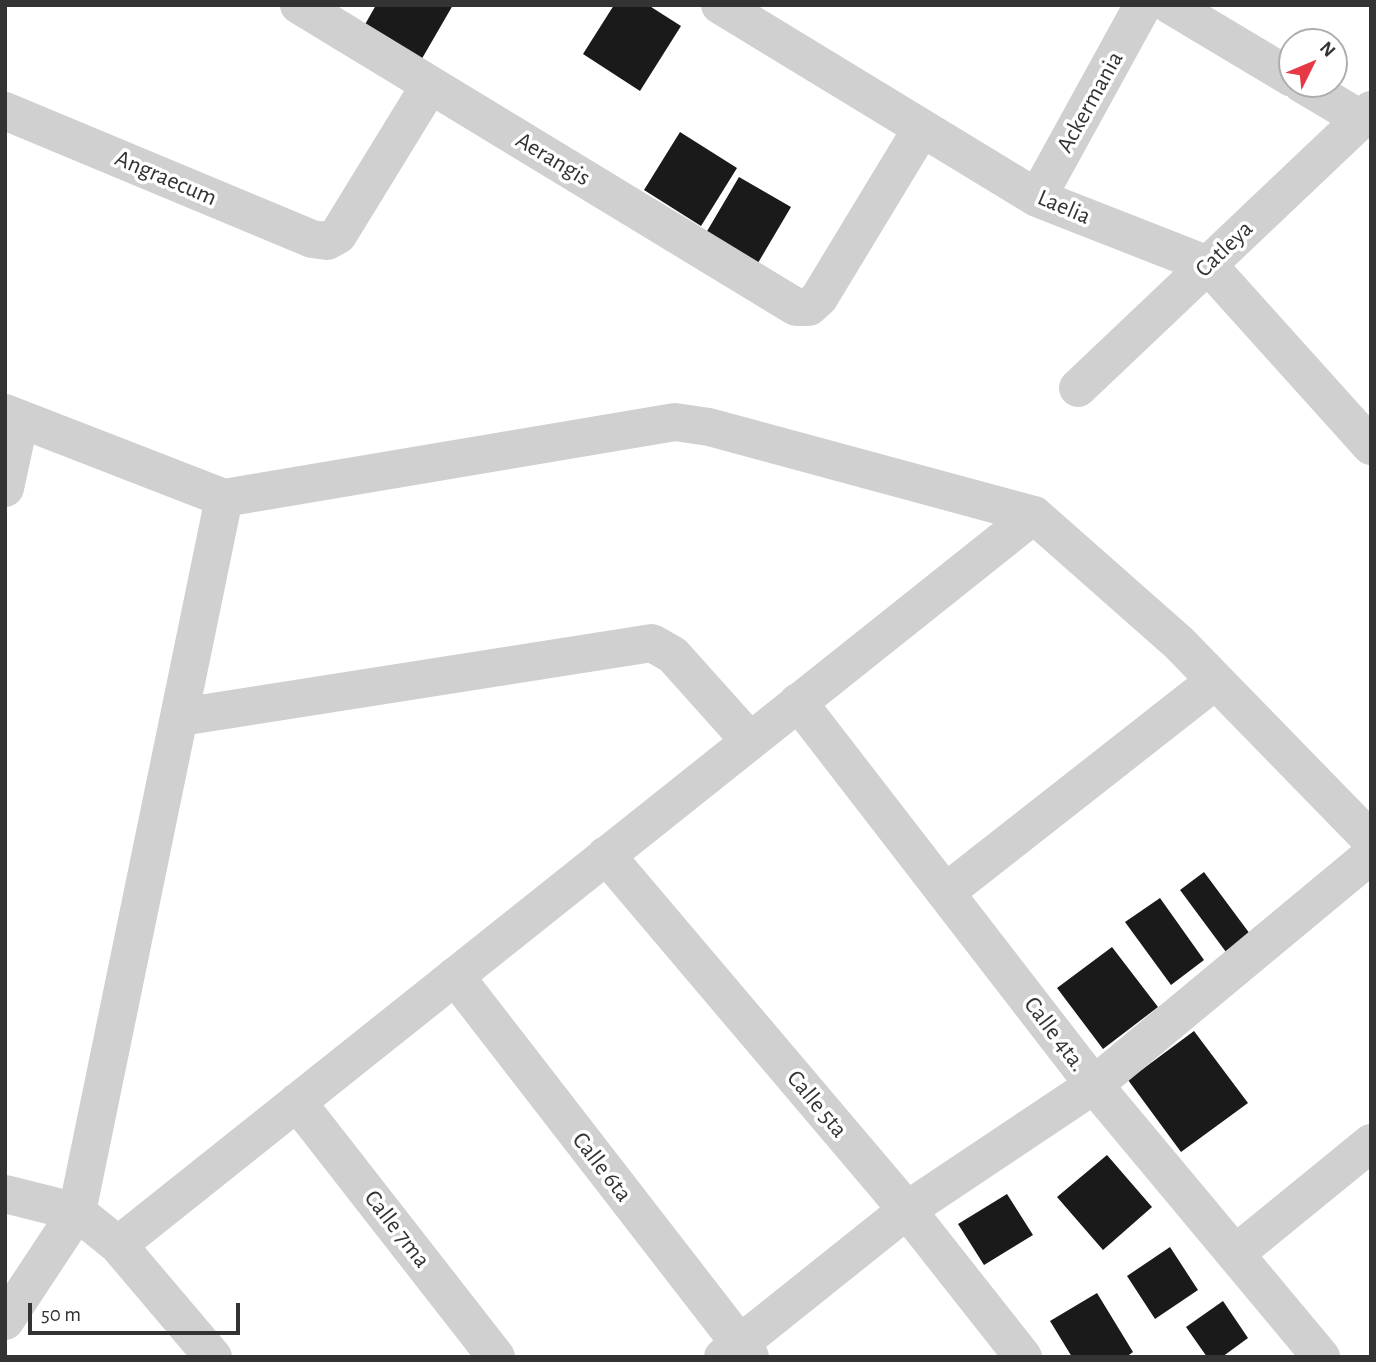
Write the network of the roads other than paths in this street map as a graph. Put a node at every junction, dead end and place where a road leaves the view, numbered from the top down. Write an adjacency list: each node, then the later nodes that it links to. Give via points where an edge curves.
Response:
1 (299, 5): 6 (street, Aerangis)
2 (720, 5): 10 (street, Laelia)
3 (1143, 5): 11 (street, Ackermania)
4 (1170, 5): 5 (street)
5 (1278, 70)
6 (430, 85): 8 (street, Angraecum, via 338,235 327,241 312,239); 10 (street, Aerangis, via 796,307 809,307 819,298)
7 (1331, 98): 9 (street)
8 (5, 111)
9 (1366, 115): 12 (street, Catleya)
10 (922, 128): 11 (street, Laelia)
11 (1037, 198): 12 (street, Laelia)
12 (1208, 265): 13 (street, Catleya); 15 (street, Laelia)
13 (1078, 388)
14 (13, 416): 16 (street); 17 (street)
15 (1371, 446)
16 (5, 488)
17 (224, 498): 18 (street, via 676,422); 21 (street)
18 (1034, 515): 19 (street, via 1179,643); 20 (street)
19 (1215, 681): 23 (street); 26 (street)
20 (798, 702): 22 (street); 26 (street, Calle 4ta.)
21 (181, 717): 22 (street, via 652,643 673,655); 33 (street)
22 (750, 741): 24 (street)
23 (1371, 840)
24 (606, 855): 27 (street); 32 (street, Calle 5ta)
25 (1371, 855): 28 (street)
26 (946, 892): 28 (street, Calle 4ta.)
27 (455, 976): 29 (street); 37 (street, Calle 6ta)
28 (1094, 1085): 32 (street); 35 (street, Calle 4ta.)
29 (298, 1102): 34 (street); 39 (street, Calle 7ma)
30 (1371, 1143): 35 (street)
31 (5, 1194): 33 (street)
32 (907, 1210): 37 (street); 40 (street, Calle 5ta)
33 (77, 1212): 34 (street); 36 (street)
34 (118, 1245): 38 (street)
35 (1235, 1254): 41 (street, Calle 4ta.)
36 (5, 1321)
37 (737, 1352)
38 (213, 1357)
39 (496, 1357)
40 (1023, 1357)
41 (1321, 1357)

